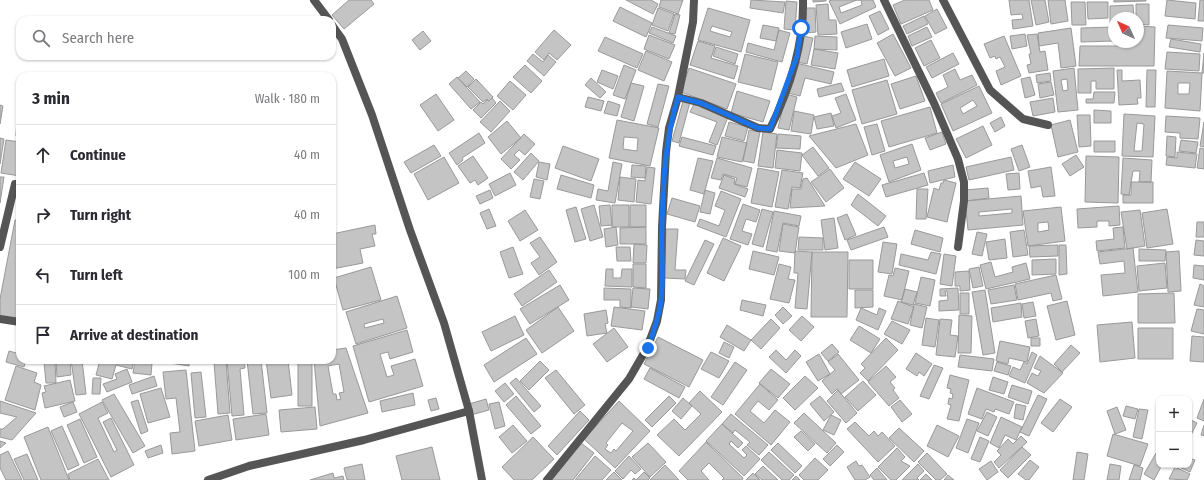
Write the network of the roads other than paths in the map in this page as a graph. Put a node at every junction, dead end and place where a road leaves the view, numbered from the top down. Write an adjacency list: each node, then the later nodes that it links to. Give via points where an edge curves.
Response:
1 (314, 0): 6 (street)
2 (694, 0): 8 (street, via 693,22)
3 (804, 0): 8 (street, via 797,56 770,129 758,128 701,103)
4 (884, 0): 12 (street, via 958,159 964,182)
5 (943, 0): 9 (street, via 990,90 1022,119)
6 (326, 16)
7 (336, 31): 15 (street, via 342,39 372,115 444,323)
8 (678, 97): 18 (street, via 669,128 666,152 661,300 648,348 629,379)
9 (1048, 125)
10 (15, 184): 11 (street)
11 (0, 247)
12 (958, 247)
13 (0, 319): 14 (street)
14 (16, 321)
15 (469, 411): 16 (street, via 364,440 249,466); 17 (street)
16 (208, 480)
17 (482, 480)
18 (547, 480)

